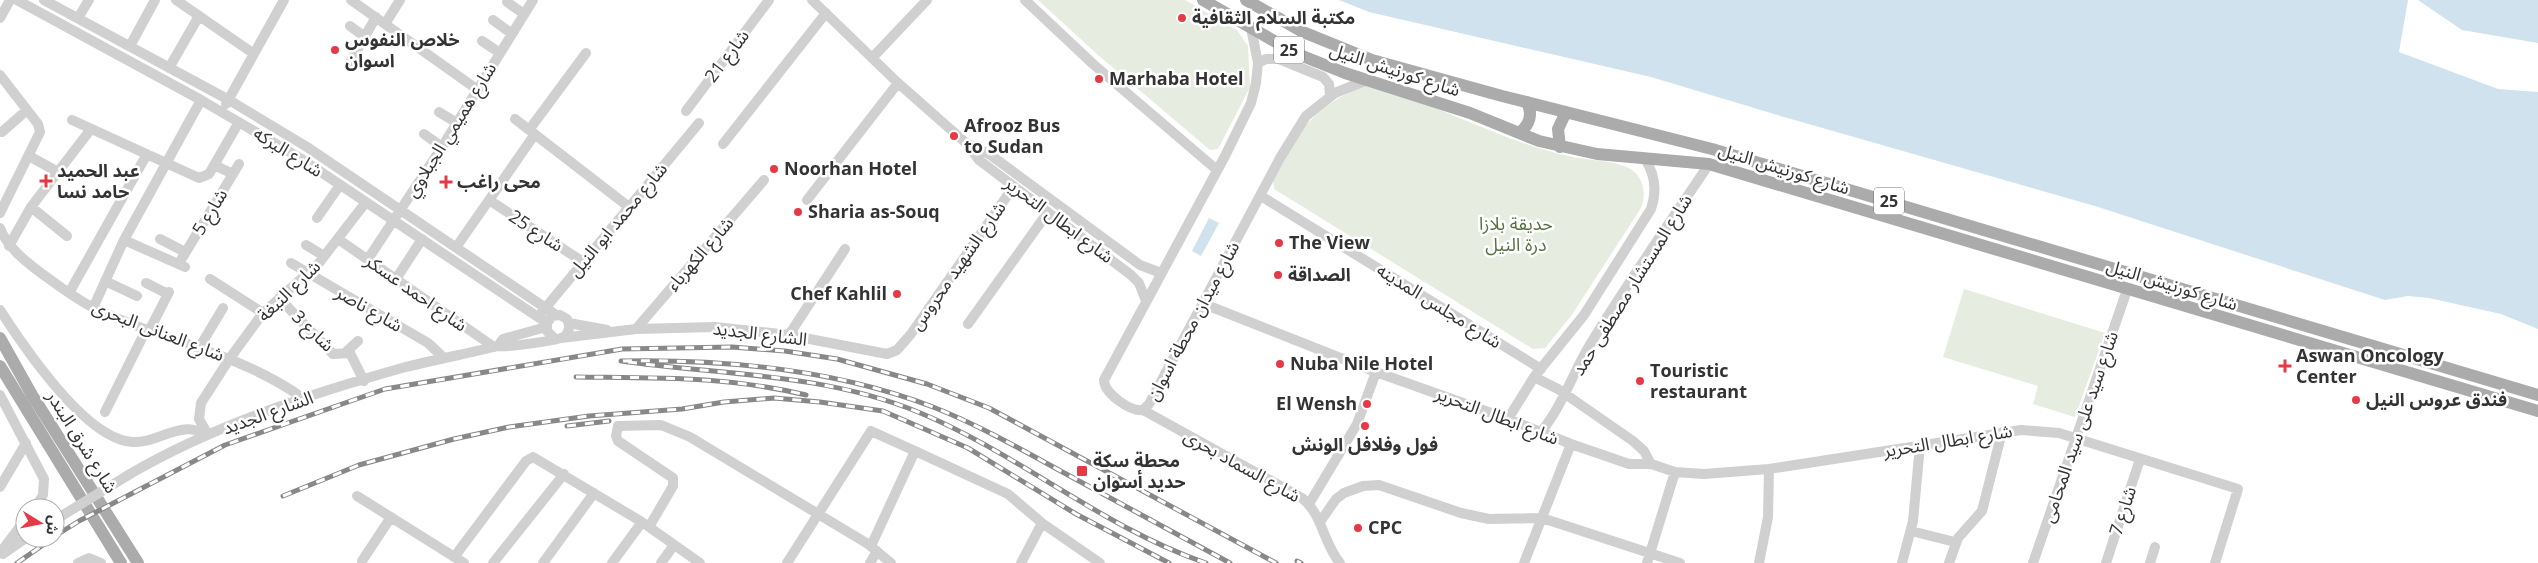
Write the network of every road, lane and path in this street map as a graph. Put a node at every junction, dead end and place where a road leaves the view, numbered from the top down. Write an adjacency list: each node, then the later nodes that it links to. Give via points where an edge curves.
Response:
1 (10, 0): 22 (street)
2 (17, 0): 44 (street, شارع البركه)
3 (44, 0): 23 (street, شارع البركه)
4 (89, 0): 23 (street)
5 (155, 0): 31 (street)
6 (176, 0): 20 (street)
7 (284, 0): 34 (street)
8 (351, 0): 21 (street)
9 (400, 0): 25 (street)
10 (533, 0): 19 (street, شارع هميمي الجبلاوي)
11 (769, 0): 48 (street, شارع 21)
12 (812, 0): 18 (street, شارع ابطال التحرير)
13 (927, 0): 35 (street)
14 (1025, 0): 73 (street, via 1093,64)
15 (1203, 0): 27 (main road, شارع كورنيش النيل / 25)
16 (1246, 0): 46 (main road, شارع كورنيش النيل / 25, via 1303,32 1347,51)
17 (507, 2): 19 (street)
18 (826, 13): 35 (street, شارع ابطال التحرير); 63 (street)
19 (524, 14): 28 (street, شارع هميمي الجبلاوي)
20 (199, 16): 34 (street); 38 (street)
21 (376, 17): 25 (street); 29 (street)
22 (0, 18)
23 (78, 18): 31 (street, شارع البركه)
24 (493, 20): 28 (street)
25 (385, 24): 42 (street)
26 (350, 26): 29 (street)
27 (1252, 28): 36 (street, شارع ميدان محطة اسوان); 40 (main road, شارع كورنيش النيل / 25, via 1294,54)
28 (512, 34): 32 (street, شارع هميمي الجبلاوي)
29 (365, 36): 37 (street)
30 (482, 41): 32 (street)
31 (130, 46): 38 (street, شارع البركه)
32 (500, 53): 42 (street, شارع هميمي الجبلاوي)
33 (586, 53): 59 (street)
34 (254, 54): 45 (street)
35 (872, 58): 41 (street, شارع ابطال التحرير)
36 (1258, 63): 43 (street, via 1270,58 1279,59 1322,77 1329,84); 73 (street, شارع ميدان محطة اسوان, via 1251,102)
37 (348, 66)
38 (170, 68): 45 (street, شارع البركه)
39 (0, 77): 47 (street)
40 (1367, 80): 43 (street, شارع ميدان محطة اسوان); 60 (main road, شارع كورنيش النيل / 25, via 1442,103)
41 (898, 83): 62 (street, شارع ابطال التحرير); 81 (street)
42 (478, 90): 55 (street, شارع هميمي الجبلاوي)
43 (1330, 96): 79 (street, شارع ميدان محطة اسوان, via 1306,116)
44 (201, 100): 49 (street, شارع البركه); 69 (street)
45 (229, 100): 49 (street); 85 (street, شارع البركه)
46 (1527, 102): 51 (main road, شارع كورنيش النيل / 25); 60 (main road, via 1529,121)
47 (27, 110): 58 (street); 67 (street, via 40,132)
48 (686, 111)
49 (222, 112): 54 (street, شارع البركه)
50 (439, 112): 55 (street)
51 (1566, 112): 65 (main road, via 1558,129); 146 (main road, شارع كورنيش النيل / 25, via 1712,149)
52 (515, 119): 59 (street)
53 (72, 120): 57 (street)
54 (239, 122): 72 (street); 77 (street, شارع البركه)
55 (457, 123): 64 (street, شارع هميمي الجبلاوي)
56 (699, 123): 83 (street, شارع محمد ابو النيل)
57 (91, 129): 66 (street); 74 (street)
58 (2, 132)
59 (532, 132): 80 (street); 83 (street)
60 (1519, 133): 65 (main road, شارع كورنيش النيل / 25)
61 (424, 134): 64 (street)
62 (966, 143): 78 (street, شارع ابطال التحرير, via 974,156); 105 (street, شارع ابطال التحرير, via 989,154 1140,266)
63 (723, 144)
64 (442, 146): 85 (street, شارع هميمي الجبلاوي)
65 (1560, 147): 68 (main road, شارع كورنيش النيل / 25)
66 (147, 154): 69 (street); 112 (street)
67 (29, 156): 74 (street); 87 (street)
68 (1645, 159): 71 (main road, شارع كورنيش النيل / 25); 142 (street, شارع المستشار مصطفى حمد, via 1654,180 1655,195 1651,209 1584,315)
69 (167, 163): 72 (street, via 199,178 209,174); 95 (street)
70 (238, 164): 75 (street, شارع 5)
71 (1709, 164): 111 (main road, شارع كورنيش النيل / 25); 144 (street, شارع المستشار مصطفى حمد, via 1590,344)
72 (214, 165): 75 (street)
73 (1217, 170): 105 (street, شارع ميدان محطة اسوان)
74 (58, 172): 84 (street)
75 (232, 174): 102 (street, شارع 5)
76 (764, 180): 127 (street, شارع الكهرباء)
77 (340, 185): 82 (street, شارع البركه); 88 (street)
78 (1014, 186): 86 (street, شارع ابطال التحرير); 134 (street, شارع الشهيد محروس)
79 (1261, 196): 116 (street, شارع ميدان محطة اسوان); 142 (street, شارع مجلس المدينه)
80 (489, 200): 98 (street); 103 (street, شارع 25)
81 (807, 200)
82 (366, 202): 89 (street, شارع البركه); 93 (street, شارع النبغة)
83 (629, 207): 103 (street, شارع محمد ابو النيل)
84 (31, 208): 91 (street); 97 (street)
85 (401, 210): 89 (street, شارع هميمي الجبلاوي); 98 (street, شارع البركه)
86 (1048, 212): 115 (street, شارع ابطال التحرير, via 1131,275 1139,283); 125 (street)
87 (0, 213)
88 (317, 218)
89 (394, 220): 94 (street, شارع البركه); 101 (street, شارع هميمي الجبلاوي)
90 (0, 228): 97 (street, شارع العنانى البحرى)
91 (67, 236)
92 (160, 239): 102 (street)
93 (338, 239): 100 (street, شارع النبغة); 101 (street, شارع احمد عسكر)
94 (422, 239): 108 (street); 123 (street, شارع البركه)
95 (124, 240): 102 (street); 109 (street)
96 (306, 245): 100 (street)
97 (10, 246): 112 (street, شارع العنانى البحرى)
98 (457, 246): 119 (street, شارع البركه)
99 (845, 249): 130 (street)
100 (324, 256): 106 (street, شارع النبغة)
101 (368, 259): 108 (street, شارع احمد عسكر)
102 (184, 260)
103 (583, 262): 119 (street, شارع محمد ابو النيل)
104 (291, 263): 106 (street, شارع ناصر)
105 (1162, 273): 115 (street, شارع ميدان محطة اسوان)
106 (308, 274): 114 (street, شارع النبغة); 139 (street, شارع ناصر, via 428,343)
107 (210, 278): 121 (street)
108 (396, 279): 135 (street, شارع احمد عسكر)
109 (105, 281): 113 (street); 117 (street)
110 (146, 283): 128 (street, via 168,293)
111 (2127, 290): 150 (main road, شارع كورنيش النيل / 25); 155 (street, شارع سيد على سيد المحامى)
112 (69, 293): 117 (street, شارع العنانى البحرى)
113 (136, 296)
114 (279, 298): 121 (street, شارع النبغة); 137 (street, شارع 3, via 331,352)
115 (1146, 301): 148 (street, شارع ميدان محطة اسوان, via 1106,375 1104,385 1109,394 1135,409)
116 (1204, 304): 141 (street, شارع ابطال التحرير); 148 (street, شارع ميدان محطة اسوان)
117 (93, 308): 128 (street, شارع العنانى البحرى)
118 (223, 308): 136 (street)
119 (545, 308): 122 (street, شارع البركه); 123 (street, شارع محمد ابو النيل)
120 (0, 310): 154 (street, via 45,373 104,433 131,442 149,441 187,428)
121 (263, 313): 138 (street, شارع النبغة)
122 (556, 315): 124 (street); 126 (street)
123 (538, 316): 126 (street, شارع البركه)
124 (569, 323): 129 (street, الشارع الجديد); 132 (street, via 568,332)
125 (968, 324)
126 (546, 325): 132 (street, via 548,334); 135 (street, الشارع الجديد, via 503,339)
127 (636, 329): 129 (street, الشارع الجديد); 130 (street, الشارع الجديد, via 715,327)
128 (148, 330): 136 (street, شارع العنانى البحرى); 149 (street)
129 (615, 331): 132 (street, الشارع الجديد)
130 (790, 336): 134 (street, الشارع الجديد, via 881,355)
131 (0, 338): 191 (main road, شارع شرق البندر, via 32,396)
132 (557, 338): 135 (street, الشارع الجديد)
133 (358, 341): 137 (street)
134 (901, 346)
135 (496, 347): 139 (street, الشارع الجديد)
136 (199, 348): 138 (street, شارع العنانى البحرى)
137 (346, 352): 143 (street, شارع 3, via 351,354)
138 (230, 358): 147 (street, شارع العنانى البحرى, via 284,385); 154 (street, شارع النبغة, via 199,411)
139 (444, 358): 143 (street, الشارع الجديد)
140 (0, 366): 190 (main road, شارع شرق البندر)
141 (1376, 372): 151 (street, شارع ابطال التحرير); 169 (street, via 1348,442)
142 (1538, 373): 144 (street); 151 (street, شارع المستشار مصطفى حمد)
143 (364, 381): 147 (street, الشارع الجديد)
144 (1566, 394): 152 (street, شارع المستشار مصطفى حمد); 161 (street, via 1639,445)
145 (0, 395): 156 (street)
146 (2538, 395)
147 (304, 399): 154 (street, الشارع الجديد)
148 (1143, 410): 169 (street, شارع السماد بحرى)
149 (105, 412)
150 (2538, 412)
151 (1508, 419): 152 (street, شارع ابطال التحرير)
152 (1541, 432): 157 (street, شارع ابطال التحرير)
153 (2002, 432): 155 (street, شارع ابطال التحرير, via 2039,430); 158 (street, شارع ابطال التحرير); 179 (street, via 1982,511)
154 (207, 435): 170 (street, الشارع الجديد, bridge, via 159,457)
155 (2076, 438): 160 (street, شارع ابطال التحرير); 209 (street, شارع سيد على سيد المحامى)
156 (26, 442): 165 (street); 168 (street, via 44,478)
157 (1571, 444): 161 (street, شارع ابطال التحرير, via 1629,464); 173 (street)
158 (1920, 445): 162 (street, شارع ابطال التحرير); 177 (street)
159 (915, 451): 171 (street, via 871,432); 175 (street, via 1001,490); 183 (street)
160 (2140, 459): 210 (street, شارع 7); 212 (street, شارع ابطال التحرير, via 2238,489)
161 (1651, 464): 163 (street, شارع ابطال التحرير)
162 (1768, 469): 163 (street, شارع ابطال التحرير, via 1704,474); 206 (street, via 1768,517)
163 (1675, 472): 186 (street)
164 (564, 474): 166 (street); 185 (street, via 531,457); 193 (street)
165 (0, 487)
166 (594, 493): 176 (street); 194 (street)
167 (357, 496): 172 (street)
168 (40, 498)
169 (1309, 504): 174 (street, شارع السماد بحرى)
170 (65, 514)
171 (818, 514): 176 (street, via 672,428 655,424 618,426 618,441 671,476 674,482); 183 (street); 198 (street)
172 (391, 517): 185 (street); 187 (street)
173 (1542, 518): 174 (street, via 1489,519 1386,487 1363,486 1336,499); 186 (street); 204 (street)
174 (1320, 522): 203 (street, شارع السماد بحرى)
175 (1042, 523): 201 (street); 202 (street)
176 (645, 525): 181 (street); 195 (street)
177 (1911, 531): 179 (street); 207 (street)
178 (15, 534): 184 (street)
179 (1955, 542): 208 (street)
180 (15, 545): 184 (street)
181 (674, 545): 196 (street); 197 (street)
182 (2155, 547): 211 (street)
183 (874, 548): 199 (street); 200 (street)
184 (0, 554)
185 (455, 556): 192 (street)
186 (1648, 558): 205 (street)
187 (362, 561)
188 (78, 563): 189 (street, via 89,558)
189 (101, 563)
190 (121, 563)
191 (138, 563)
192 (464, 563)
193 (493, 563)
194 (543, 563)
195 (612, 563)
196 (661, 563)
197 (700, 563)
198 (786, 563)
199 (870, 563)
200 (891, 563)
201 (1021, 563)
202 (1100, 563)
203 (1340, 563)
204 (1524, 563)
205 (1680, 563)
206 (1759, 563)
207 (1902, 563)
208 (1948, 563)
209 (2033, 563)
210 (2106, 563)
211 (2150, 563)
212 (2215, 563)

